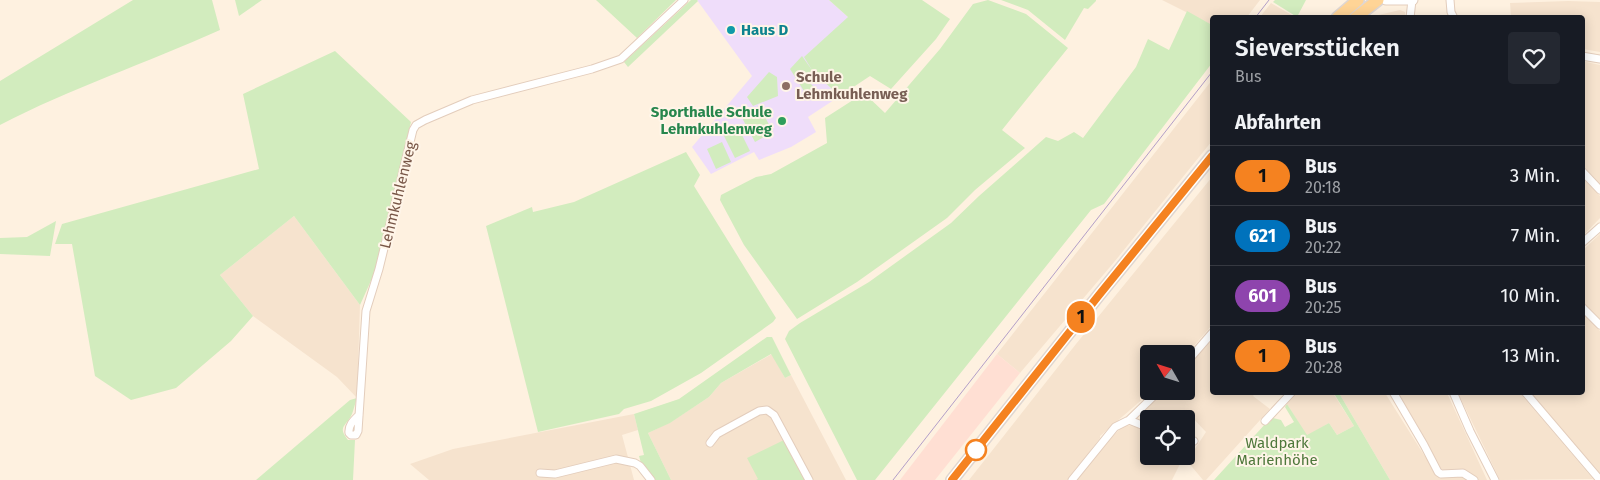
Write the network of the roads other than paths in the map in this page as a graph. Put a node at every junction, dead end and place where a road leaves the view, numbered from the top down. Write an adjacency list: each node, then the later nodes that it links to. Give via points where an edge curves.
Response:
1 (684, 0): 28 (street, Lehmkuhlenweg, via 620,59 472,100 416,125 366,310)
2 (1357, 0): 3 (street); 8 (main road)
3 (1372, 0)
4 (1378, 0): 9 (main road)
5 (1386, 0): 6 (street)
6 (1413, 0): 10 (street)
7 (1450, 0): 11 (street)
8 (1340, 15)
9 (1359, 15)
10 (1410, 15)
11 (1452, 15)
12 (1585, 56): 13 (street)
13 (1600, 59)
14 (1210, 158): 36 (main road)
15 (1585, 173): 16 (street)
16 (1600, 190)
17 (1600, 227): 18 (street)
18 (1585, 241)
19 (1585, 310): 20 (street)
20 (1600, 325)
21 (1210, 335): 22 (street)
22 (1195, 353)
23 (1289, 395): 30 (street)
24 (1396, 395): 38 (street, via 1438,472 1463,473)
25 (1454, 395): 39 (street)
26 (1528, 395): 40 (street)
27 (1150, 400): 29 (street)
28 (359, 414)
29 (1129, 420): 31 (street); 37 (street, via 1115,427)
30 (1265, 421)
31 (1140, 424)
32 (710, 444): 35 (street, via 716,434 759,411 767,410 774,415)
33 (540, 473): 34 (street, via 555,474 616,460 635,463)
34 (651, 480)
35 (809, 480)
36 (952, 480)
37 (1072, 480)
38 (1474, 480)
39 (1495, 480)
40 (1600, 480)

